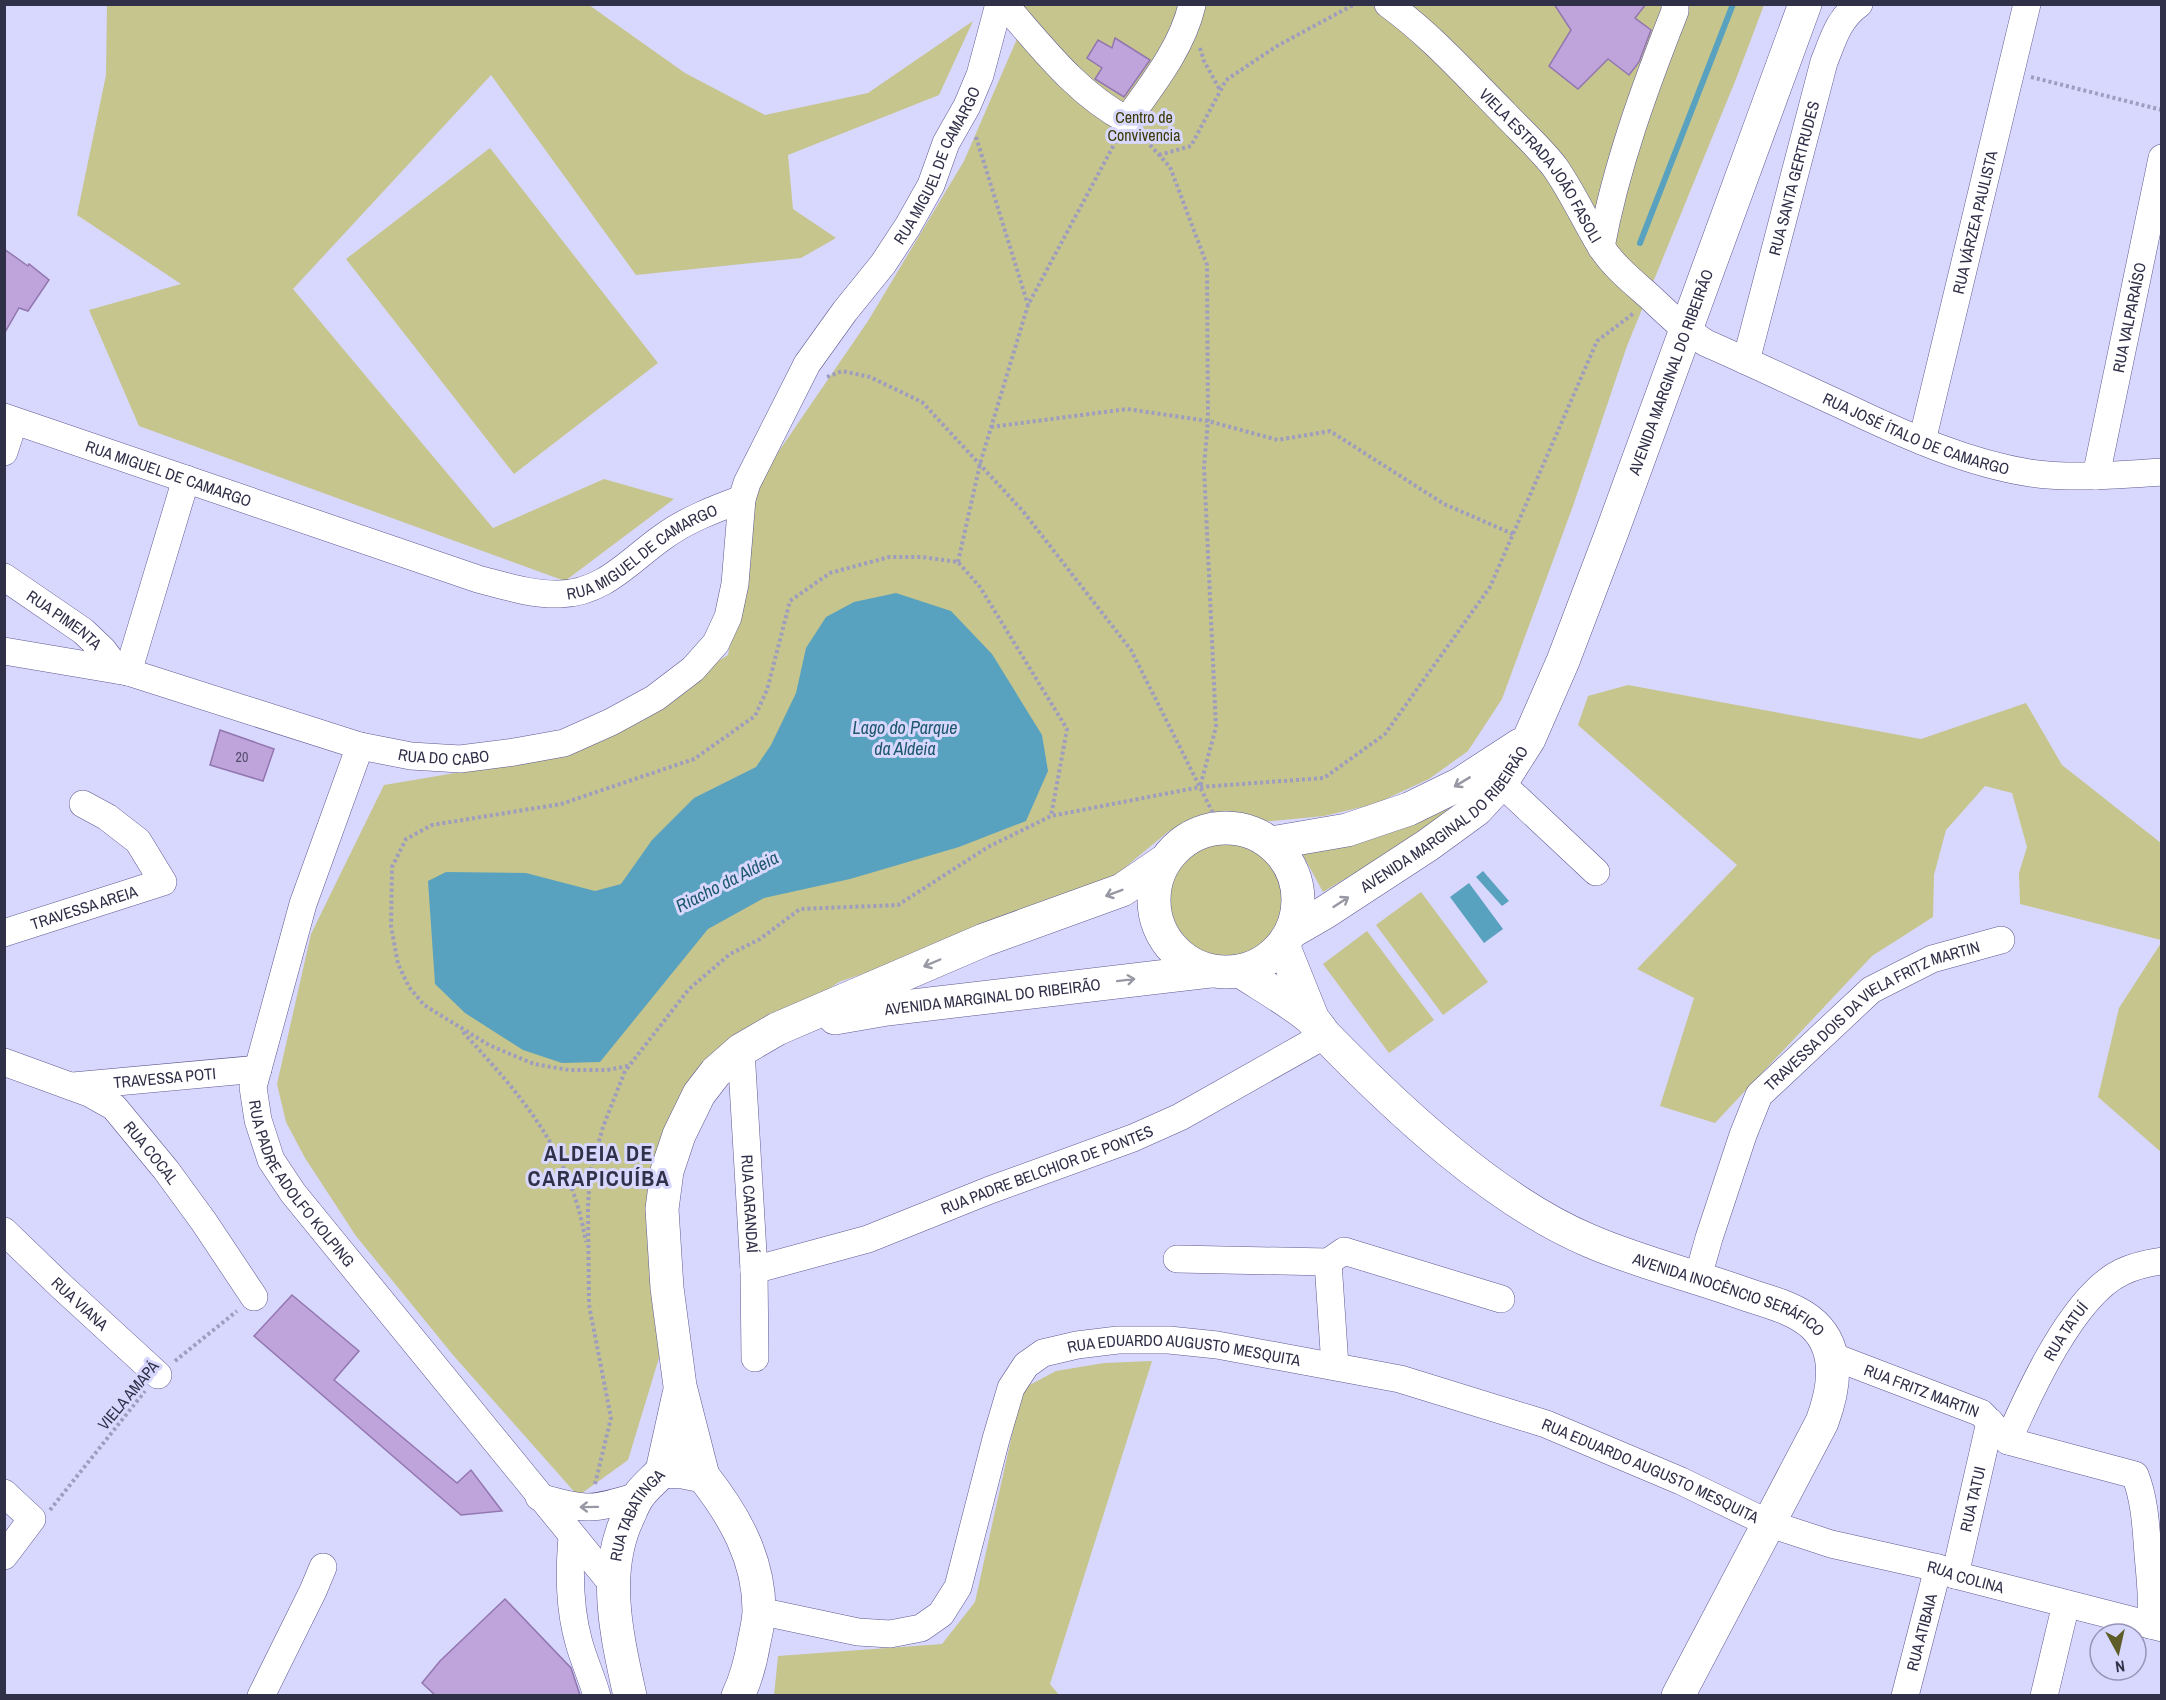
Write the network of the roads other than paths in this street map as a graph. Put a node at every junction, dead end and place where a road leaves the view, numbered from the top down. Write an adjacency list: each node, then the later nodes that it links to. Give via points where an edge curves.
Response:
1 (999, 4): 19 (street, RUA MIGUEL DE CAMARGO, via 980,75 930,185 883,264 807,364)
2 (1004, 4): 8 (street, via 1059,67 1103,106 1127,120 1175,50)
3 (1388, 4): 10 (street, VIELA ESTRADA JOÃO FASOLI, via 1452,59 1531,139 1573,195)
4 (1675, 4): 10 (street, via 1608,206)
5 (1805, 4): 11 (main road, AVENIDA MARGINAL DO RIBEIRÃO)
6 (1859, 4): 12 (street, RUA SANTA GERTRUDES, via 1838,26 1824,62)
7 (2027, 4): 14 (street, RUA VÁRZEA PAULISTA)
8 (1191, 9)
9 (2162, 158): 17 (street, RUA VALPARAÍSO)
10 (1601, 247): 11 (street, VIELA ESTRADA JOÃO FASOLI, via 1620,271)
11 (1686, 331): 12 (street, RUA JOSÉ ÍTALO DE CAMARGO); 23 (main road, AVENIDA MARGINAL DO RIBEIRÃO, via 1563,661)
12 (1746, 361): 14 (street, RUA JOSÉ ÍTALO DE CAMARGO)
13 (9, 419): 15 (street); 18 (street, RUA MIGUEL DE CAMARGO)
14 (1922, 441): 17 (street, RUA JOSÉ ÍTALO DE CAMARGO, via 1999,467 2031,473)
15 (4, 452)
16 (2162, 472): 17 (street, RUA JOSÉ ÍTALO DE CAMARGO)
17 (2096, 476)
18 (186, 479): 19 (street, RUA MIGUEL DE CAMARGO, via 478,579 560,594 588,590 614,576 663,536); 22 (street)
19 (742, 499): 24 (street, RUA DO CABO, via 735,584 728,617 716,643 693,669 655,698 564,743 514,753 460,759 411,756)
20 (4, 577): 22 (street, RUA PIMENTA, via 83,631)
21 (4, 651): 22 (street, RUA DO CABO)
22 (123, 671): 24 (street, RUA DO CABO)
23 (1529, 739): 25 (main road, AVENIDA MARGINAL DO RIBEIRÃO); 27 (main road, AVENIDA MARGINAL DO RIBEIRÃO, one-way to 27, via 1460,784 1409,809 1347,830)
24 (360, 746): 38 (street, RUA PADRE ADOLFO KOLPING, via 303,904)
25 (1501, 783): 29 (street); 31 (main road, AVENIDA MARGINAL DO RIBEIRÃO, one-way to 25, via 1428,845 1476,810)
26 (83, 804): 30 (street, TRAVESSA AREIA, via 138,841 163,882)
27 (1272, 843): 28 (main road, AVENIDA MARGINAL DO RIBEIRÃO, via 1238,828 1220,827 1197,833 1178,845); 31 (main road, AVENIDA MARGINAL DO RIBEIRÃO, via 1294,875 1299,894 1297,914)
28 (1163, 862): 33 (main road, AVENIDA MARGINAL DO RIBEIRÃO, via 1154,883 1153,906 1159,929 1171,948 1189,963); 34 (main road, AVENIDA MARGINAL DO RIBEIRÃO, one-way to 34, via 1122,891 984,940)
29 (1596, 872)
30 (4, 933)
31 (1287, 938): 33 (main road, AVENIDA MARGINAL DO RIBEIRÃO, via 1264,962); 35 (main road, AVENIDA INOCÊNCIO SERÁFICO)
32 (2001, 940): 45 (street, TRAVESSA DOIS DA VIELA FRITZ MARTIN, via 1932,959 1870,990 1759,1095)
33 (1225, 971): 34 (main road, AVENIDA MARGINAL DO RIBEIRÃO, one-way to 33, via 887,1009); 35 (main road, AVENIDA INOCÊNCIO SERÁFICO)
34 (777, 1029): 36 (main road, AVENIDA MARGINAL DO RIBEIRÃO)
35 (1320, 1029): 44 (street, RUA PADRE BELCHIOR DE PONTES, via 1180,1117 1133,1138 868,1239); 45 (main road, AVENIDA INOCÊNCIO SERÁFICO, via 1447,1149 1545,1219 1589,1241)
36 (741, 1050): 44 (street, RUA CARANDAÍ); 52 (main road, AVENIDA MARGINAL DO RIBEIRÃO, via 699,1094 667,1171 663,1244)
37 (4, 1062): 39 (street, RUA COCAL)
38 (258, 1069): 39 (street, TRAVESSA POTI); 58 (street, RUA PADRE ADOLFO KOLPING, via 253,1087 258,1120 271,1160 282,1177)
39 (72, 1086): 46 (street, RUA COCAL, via 114,1107 136,1132 204,1222)
40 (4, 1231): 51 (street, RUA VIANA)
41 (1177, 1259): 43 (street)
42 (2162, 1260): 53 (street, RUA TATUÍ, via 2121,1272 2100,1287 2076,1316)
43 (1328, 1262): 47 (street, via 1344,1251); 50 (street)
44 (754, 1270): 49 (street, RUA CARANDAÍ)
45 (1698, 1277): 48 (main road, AVENIDA INOCÊNCIO SERÁFICO, via 1798,1314 1824,1338)
46 (254, 1298)
47 (1501, 1299)
48 (1832, 1356): 53 (street, RUA FRITZ MARTIN, via 1981,1413); 59 (main road, AVENIDA INOCÊNCIO SERÁFICO, via 1831,1399)
49 (755, 1359)
50 (1335, 1366): 59 (street, RUA EDUARDO AUGUSTO MESQUITA, via 1400,1379 1546,1424); 66 (street, RUA EDUARDO AUGUSTO MESQUITA, via 1169,1340 1118,1340 1043,1353 1026,1365 1011,1388 958,1587 941,1614 921,1628 890,1634 858,1632)
51 (158, 1375)
52 (680, 1386): 54 (main road, AVENIDA MARGINAL DO RIBEIRÃO); 55 (main road, AVENIDA MARGINAL DO RIBEIRÃO)
53 (1999, 1432): 63 (street, RUA TATUI); 67 (street, RUA FRITZ MARTIN, via 2135,1475 2141,1489)
54 (662, 1471): 55 (main road, RUA TABATINGA); 57 (main road, RUA TABATINGA)
55 (704, 1476): 66 (main road, via 727,1506 742,1535 754,1570)
56 (4, 1492): 61 (street, via 32,1519)
57 (638, 1496): 58 (street, one-way to 58, via 590,1508); 64 (main road, RUA TABATINGA, via 620,1533)
58 (539, 1497): 60 (street, RUA PADRE ADOLFO KOLPING)
59 (1770, 1524): 63 (street, RUA COLINA, via 1832,1544); 72 (main road, AVENIDA INOCÊNCIO SERÁFICO)
60 (572, 1537): 64 (street, RUA PADRE ADOLFO KOLPING); 69 (street, via 569,1579 573,1613)
61 (4, 1556)
62 (323, 1567): 68 (street)
63 (1947, 1572): 65 (street, RUA COLINA); 73 (street, RUA ATIBAIA)
64 (612, 1585): 70 (main road, RUA TABATINGA)
65 (2066, 1604): 67 (street, RUA COLINA); 74 (street)
66 (759, 1611): 71 (main road, via 751,1657)
67 (2156, 1616)
68 (261, 1695)
69 (597, 1695)
70 (630, 1695)
71 (738, 1695)
72 (1678, 1695)
73 (1905, 1695)
74 (2044, 1695)

